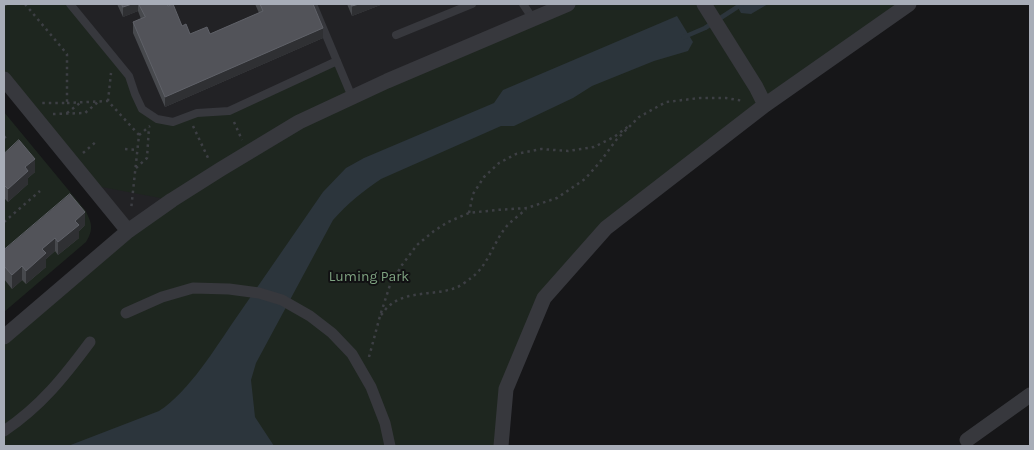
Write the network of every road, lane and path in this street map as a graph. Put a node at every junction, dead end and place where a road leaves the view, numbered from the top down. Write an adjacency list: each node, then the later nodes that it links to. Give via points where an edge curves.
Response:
1 (9, 4): 10 (path)
2 (25, 4): 19 (path, via 67,54)
3 (70, 4): 13 (lane)
4 (313, 4): 14 (lane)
5 (472, 4): 12 (lane)
6 (523, 4): 11 (lane)
7 (568, 4): 11 (street)
8 (704, 4): 21 (street)
9 (909, 4): 21 (street)
10 (4, 5)
11 (533, 19): 16 (street)
12 (396, 35)
13 (113, 56): 18 (path); 25 (lane, via 128,76 142,109 158,119 173,122)
14 (337, 61): 16 (lane); 23 (lane)
15 (4, 79): 22 (street)
16 (352, 97): 32 (street, via 299,122)
17 (99, 101): 18 (path); 20 (path); 24 (path, via 84,113)
18 (108, 101): 31 (path, via 140,135)
19 (67, 102): 20 (path); 22 (path)
20 (81, 102): 24 (path)
21 (765, 105): 26 (path, via 726,98 700,98 666,102); 49 (street, via 606,228 544,298 506,389)
22 (28, 109): 24 (path); 39 (street)
23 (229, 111): 25 (lane); 32 (path)
24 (66, 114)
25 (188, 116): 34 (path)
26 (639, 118): 36 (path, via 585,178 557,198); 37 (path, via 594,147 568,151 541,149 516,154 484,177 473,194)
27 (149, 127): 33 (path, via 147,158)
28 (9, 134): 29 (path)
29 (4, 138)
30 (125, 149): 31 (path)
31 (138, 150): 33 (path)
32 (248, 153): 34 (street)
33 (136, 168): 39 (path)
34 (215, 173): 39 (street)
35 (40, 191): 38 (path)
36 (527, 208): 37 (path); 41 (path, via 507,227 474,276 457,288 403,297)
37 (469, 213): 41 (path, via 441,226 417,246 390,285)
38 (4, 222)
39 (128, 231): 42 (street)
40 (126, 313): 44 (street, via 162,297 194,288 259,293 282,300 332,333 352,354)
41 (380, 316): 44 (path)
42 (4, 337)
43 (90, 342): 46 (street, via 40,402)
44 (367, 379): 48 (street, via 385,423)
45 (1030, 395): 47 (street)
46 (4, 431)
47 (965, 444)
48 (390, 446)
49 (500, 446)

